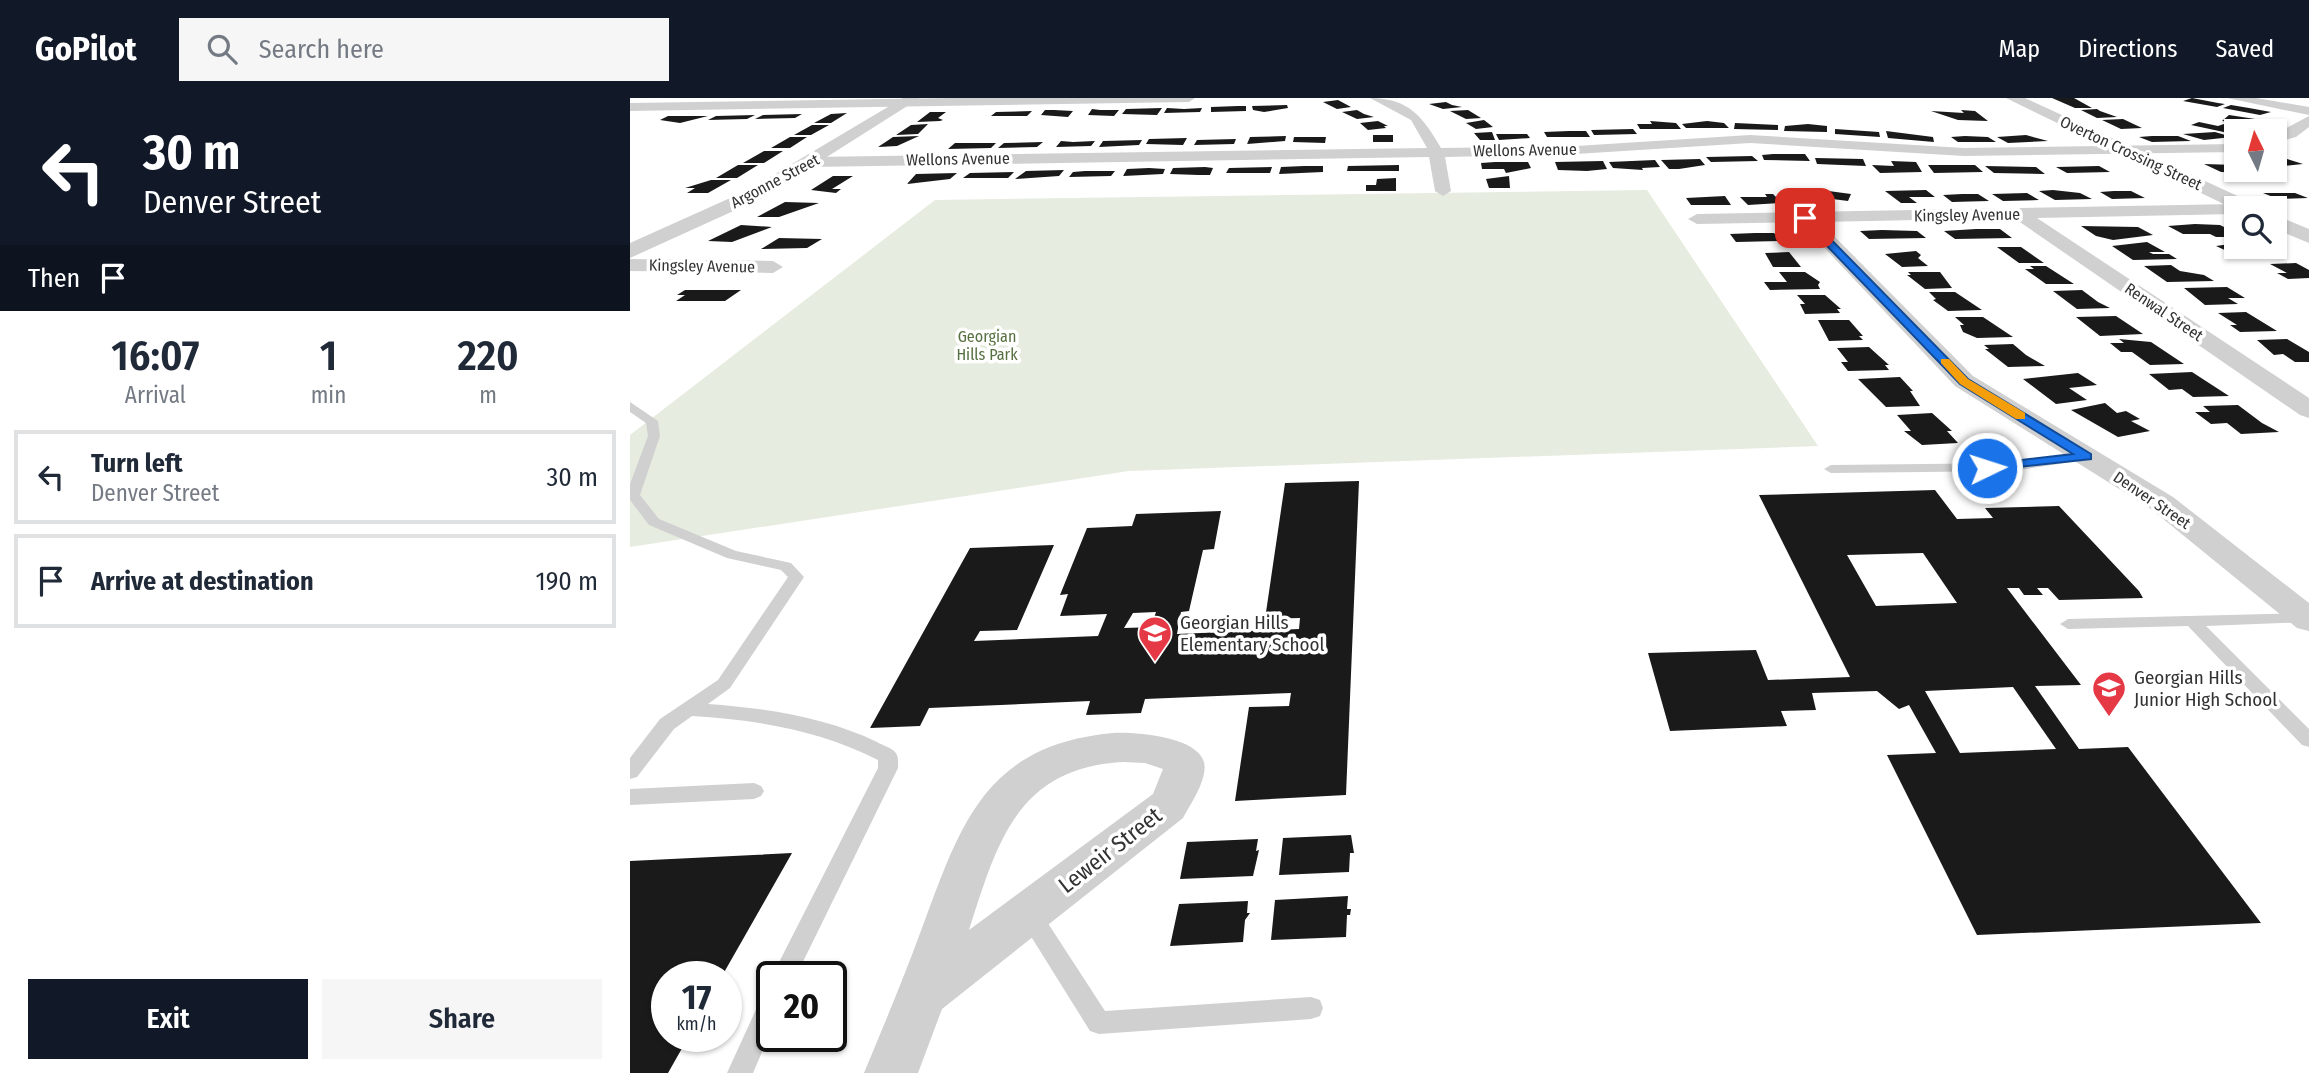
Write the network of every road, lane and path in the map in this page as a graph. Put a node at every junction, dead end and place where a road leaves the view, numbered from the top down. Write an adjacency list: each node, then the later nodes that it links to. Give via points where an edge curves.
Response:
1 (1189, 98): 5 (street)
2 (1376, 98): 13 (street, via 1416,117)
3 (2013, 98): 14 (street, Overton Crossing Street)
4 (2233, 98): 7 (street)
5 (908, 101): 6 (street); 15 (street, Argonne Street)
6 (630, 107)
7 (2309, 111)
8 (2309, 120): 9 (street)
9 (2291, 134): 10 (street); 11 (street)
10 (2287, 135)
11 (2309, 138)
12 (2224, 148): 14 (street, Wellons Avenue)
13 (1436, 151): 14 (street, Wellons Avenue, via 1576,150 1739,139 1964,152); 15 (street, Wellons Avenue); 16 (street)
14 (2129, 151): 17 (street, Overton Crossing Street)
15 (812, 162): 24 (street, Argonne Street, via 755,194)
16 (1443, 191)
17 (2224, 197)
18 (2224, 209): 19 (street, Kingsley Avenue)
19 (2019, 214): 20 (street, Kingsley Avenue); 28 (street, Renwal Street)
20 (1805, 218): 21 (street, Kingsley Avenue); 29 (street, Denver Street, via 1964,381)
21 (1697, 219)
22 (2287, 227): 23 (street)
23 (2309, 237)
24 (630, 251)
25 (630, 265): 26 (street, Kingsley Avenue)
26 (774, 267)
27 (630, 406): 34 (lane, via 652,421 654,436 633,495 654,522 732,555 786,566 796,577 724,684)
28 (2309, 410)
29 (2086, 456): 30 (lane, via 2000,467); 31 (street, Denver Street, via 2162,503)
30 (1831, 469)
31 (2308, 619): 32 (lane)
32 (2192, 621): 33 (lane); 35 (lane)
33 (2068, 624)
34 (689, 709): 36 (lane, via 667,724); 40 (lane, via 745,713 834,731 888,756 888,768)
35 (2309, 740)
36 (630, 772)
37 (754, 791): 38 (lane)
38 (630, 797)
39 (1028, 913): 41 (street, Leweir Street); 41 (street, Leweir Street, via 1168,806 1184,763 1170,751 1119,747 1076,753 1033,773 999,805 971,856); 42 (lane, via 1099,1023)
40 (791, 961)
41 (923, 993): 45 (street, Leweir Street)
42 (1311, 1009)
43 (756, 1036): 44 (lane)
44 (740, 1073)
45 (891, 1073)

